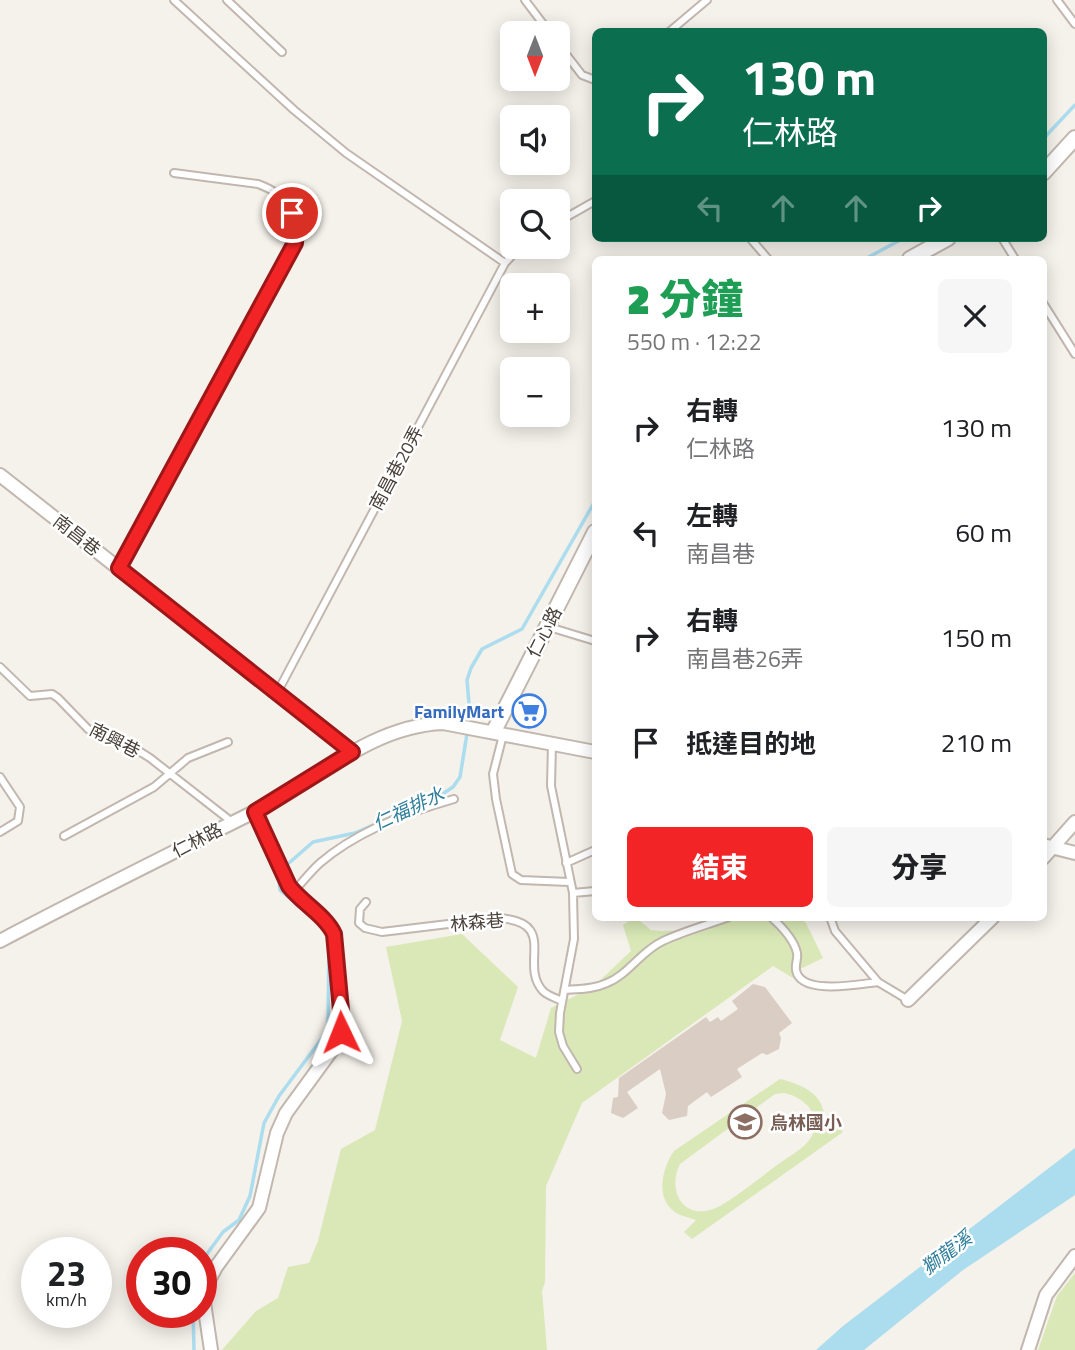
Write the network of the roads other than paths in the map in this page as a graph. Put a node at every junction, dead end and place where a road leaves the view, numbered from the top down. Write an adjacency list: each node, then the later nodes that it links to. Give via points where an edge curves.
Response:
1 (174, 0): 22 (lane, via 346,153)
2 (227, 0): 9 (lane)
3 (525, 0): 6 (lane)
4 (707, 0): 8 (lane)
5 (1057, 0): 7 (lane)
6 (541, 21)
7 (1075, 24)
8 (674, 28)
9 (282, 52)
10 (570, 60): 11 (lane, via 582,75)
11 (592, 79)
12 (1075, 138): 13 (street)
13 (1047, 169)
14 (174, 173): 27 (lane, via 270,188 285,199 292,213 295,243)
15 (592, 203): 16 (lane)
16 (570, 215)
17 (753, 242): 19 (lane)
18 (941, 242): 20 (street)
19 (765, 256)
20 (915, 256)
21 (509, 259): 22 (lane, 南昌巷20弄)
22 (505, 263): 31 (lane, 南昌巷20弄)
23 (1047, 309): 24 (lane)
24 (1075, 354)
25 (0, 475): 27 (street, 南昌巷)
26 (592, 538): 28 (street, 仁心路)
27 (119, 568): 31 (street, 南昌巷)
28 (547, 627): 29 (lane); 32 (street, 仁心路)
29 (592, 640)
30 (0, 667): 37 (lane, 南興巷, via 30,696 52,694 88,729 123,741)
31 (277, 693): 36 (street, 南昌巷)
32 (499, 732): 34 (street, 仁林路); 36 (street, 仁林路, via 420,724); 49 (lane, via 496,799 512,874 521,880)
33 (228, 742): 37 (lane, via 188,758)
34 (552, 743): 35 (street, 仁林路); 48 (lane, via 551,786)
35 (592, 751)
36 (352, 752): 40 (street, 仁林路)
37 (169, 773): 41 (lane, 南興巷); 44 (lane, via 154,787)
38 (0, 777): 43 (lane, via 20,807 20,816)
39 (454, 799): 51 (lane, via 399,818 354,841 319,863)
40 (255, 812): 41 (street, 仁林路); 51 (street)
41 (232, 822): 58 (street, 仁林路)
42 (1075, 822): 45 (street)
43 (0, 832)
44 (64, 836)
45 (1047, 846): 47 (street)
46 (592, 851): 48 (lane)
47 (1075, 853)
48 (565, 863): 49 (lane)
49 (569, 882): 52 (lane)
50 (592, 891): 52 (lane)
51 (293, 892): 65 (street, via 334,934 341,1032 286,1112 259,1208 208,1282 203,1296)
52 (573, 893): 60 (lane, via 574,939)
53 (366, 902): 62 (lane, 林森巷, via 359,923 382,932 517,919 532,932 540,988)
54 (718, 921): 60 (lane, via 663,941 608,983)
55 (775, 921): 59 (lane, via 794,943 796,971 808,984)
56 (831, 921): 59 (lane)
57 (989, 921): 61 (street)
58 (1, 939)
59 (878, 982): 61 (lane)
60 (565, 990): 62 (lane)
61 (908, 1000)
62 (562, 1001): 63 (lane, via 559,1032)
63 (577, 1069)
64 (1075, 1256): 66 (street, via 1046,1295)
65 (211, 1350)
66 (1028, 1350)

